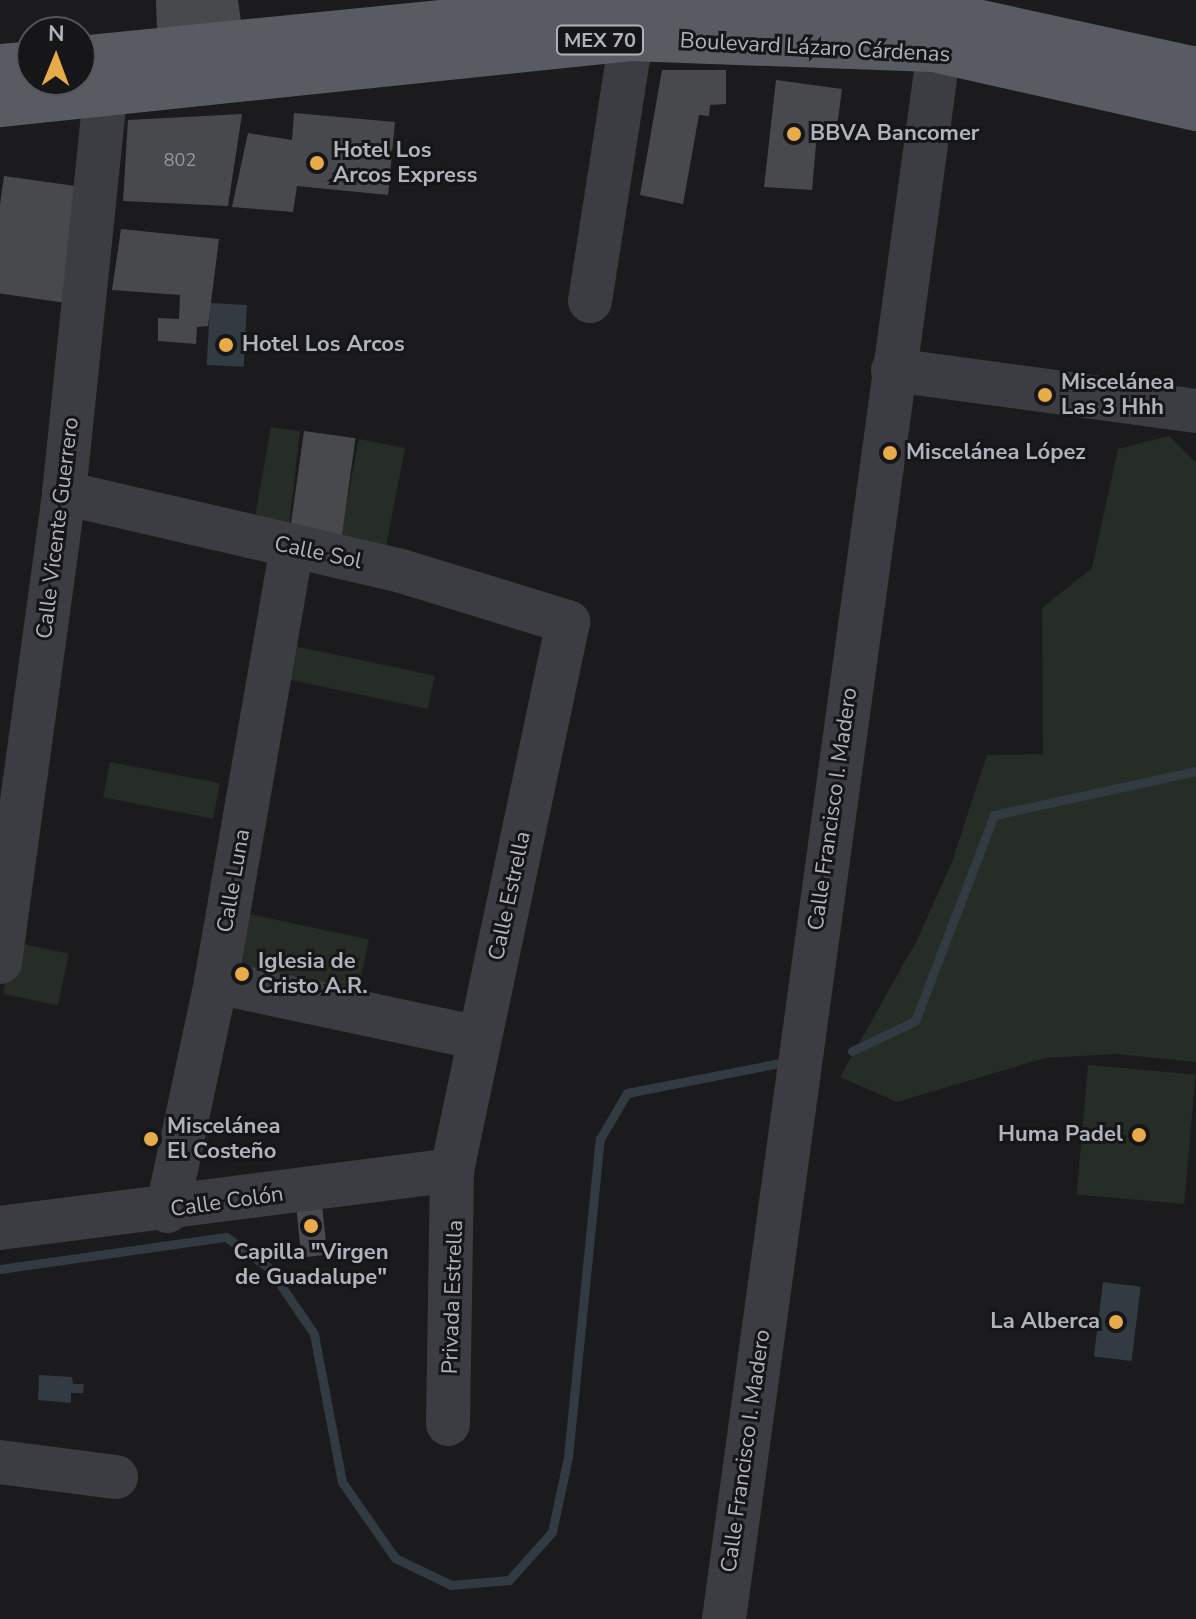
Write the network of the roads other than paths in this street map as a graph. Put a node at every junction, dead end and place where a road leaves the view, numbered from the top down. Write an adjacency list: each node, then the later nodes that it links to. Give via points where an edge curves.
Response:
1 (941, 21): 2 (main road, Boulevard Lázaro Cárdenas / MEX 70); 3 (main road, Boulevard Lázaro Cárdenas / MEX 70, via 621,4); 4 (main road, Boulevard Lázaro Cárdenas / MEX 70); 7 (main road, Boulevard Lázaro Cárdenas / MEX 70); 9 (street, Calle Francisco I. Madero)
2 (631, 39): 5 (main road, Boulevard Lázaro Cárdenas / MEX 70); 8 (street)
3 (96, 56)
4 (1196, 69)
5 (105, 94): 6 (main road, Boulevard Lázaro Cárdenas / MEX 70); 11 (street, Calle Vicente Guerrero)
6 (0, 105)
7 (1196, 109)
8 (590, 301)
9 (893, 370): 10 (street); 23 (street, Calle Francisco I. Madero)
10 (1196, 411)
11 (64, 493): 12 (street, Calle Sol); 14 (street, Calle Vicente Guerrero)
12 (292, 548): 13 (street, Calle Sol, via 401,571); 15 (street, Calle Luna)
13 (568, 622): 16 (street, Calle Estrella)
14 (0, 962)
15 (216, 982): 16 (street); 18 (street, Calle Luna)
16 (479, 1038): 17 (street, Calle Estrella)
17 (452, 1170): 18 (street, Calle Colón); 20 (street, Privada Estrella)
18 (167, 1211): 19 (street, Calle Colón)
19 (0, 1228)
20 (448, 1424)
21 (0, 1462): 22 (street)
22 (116, 1477)
23 (724, 1619)

